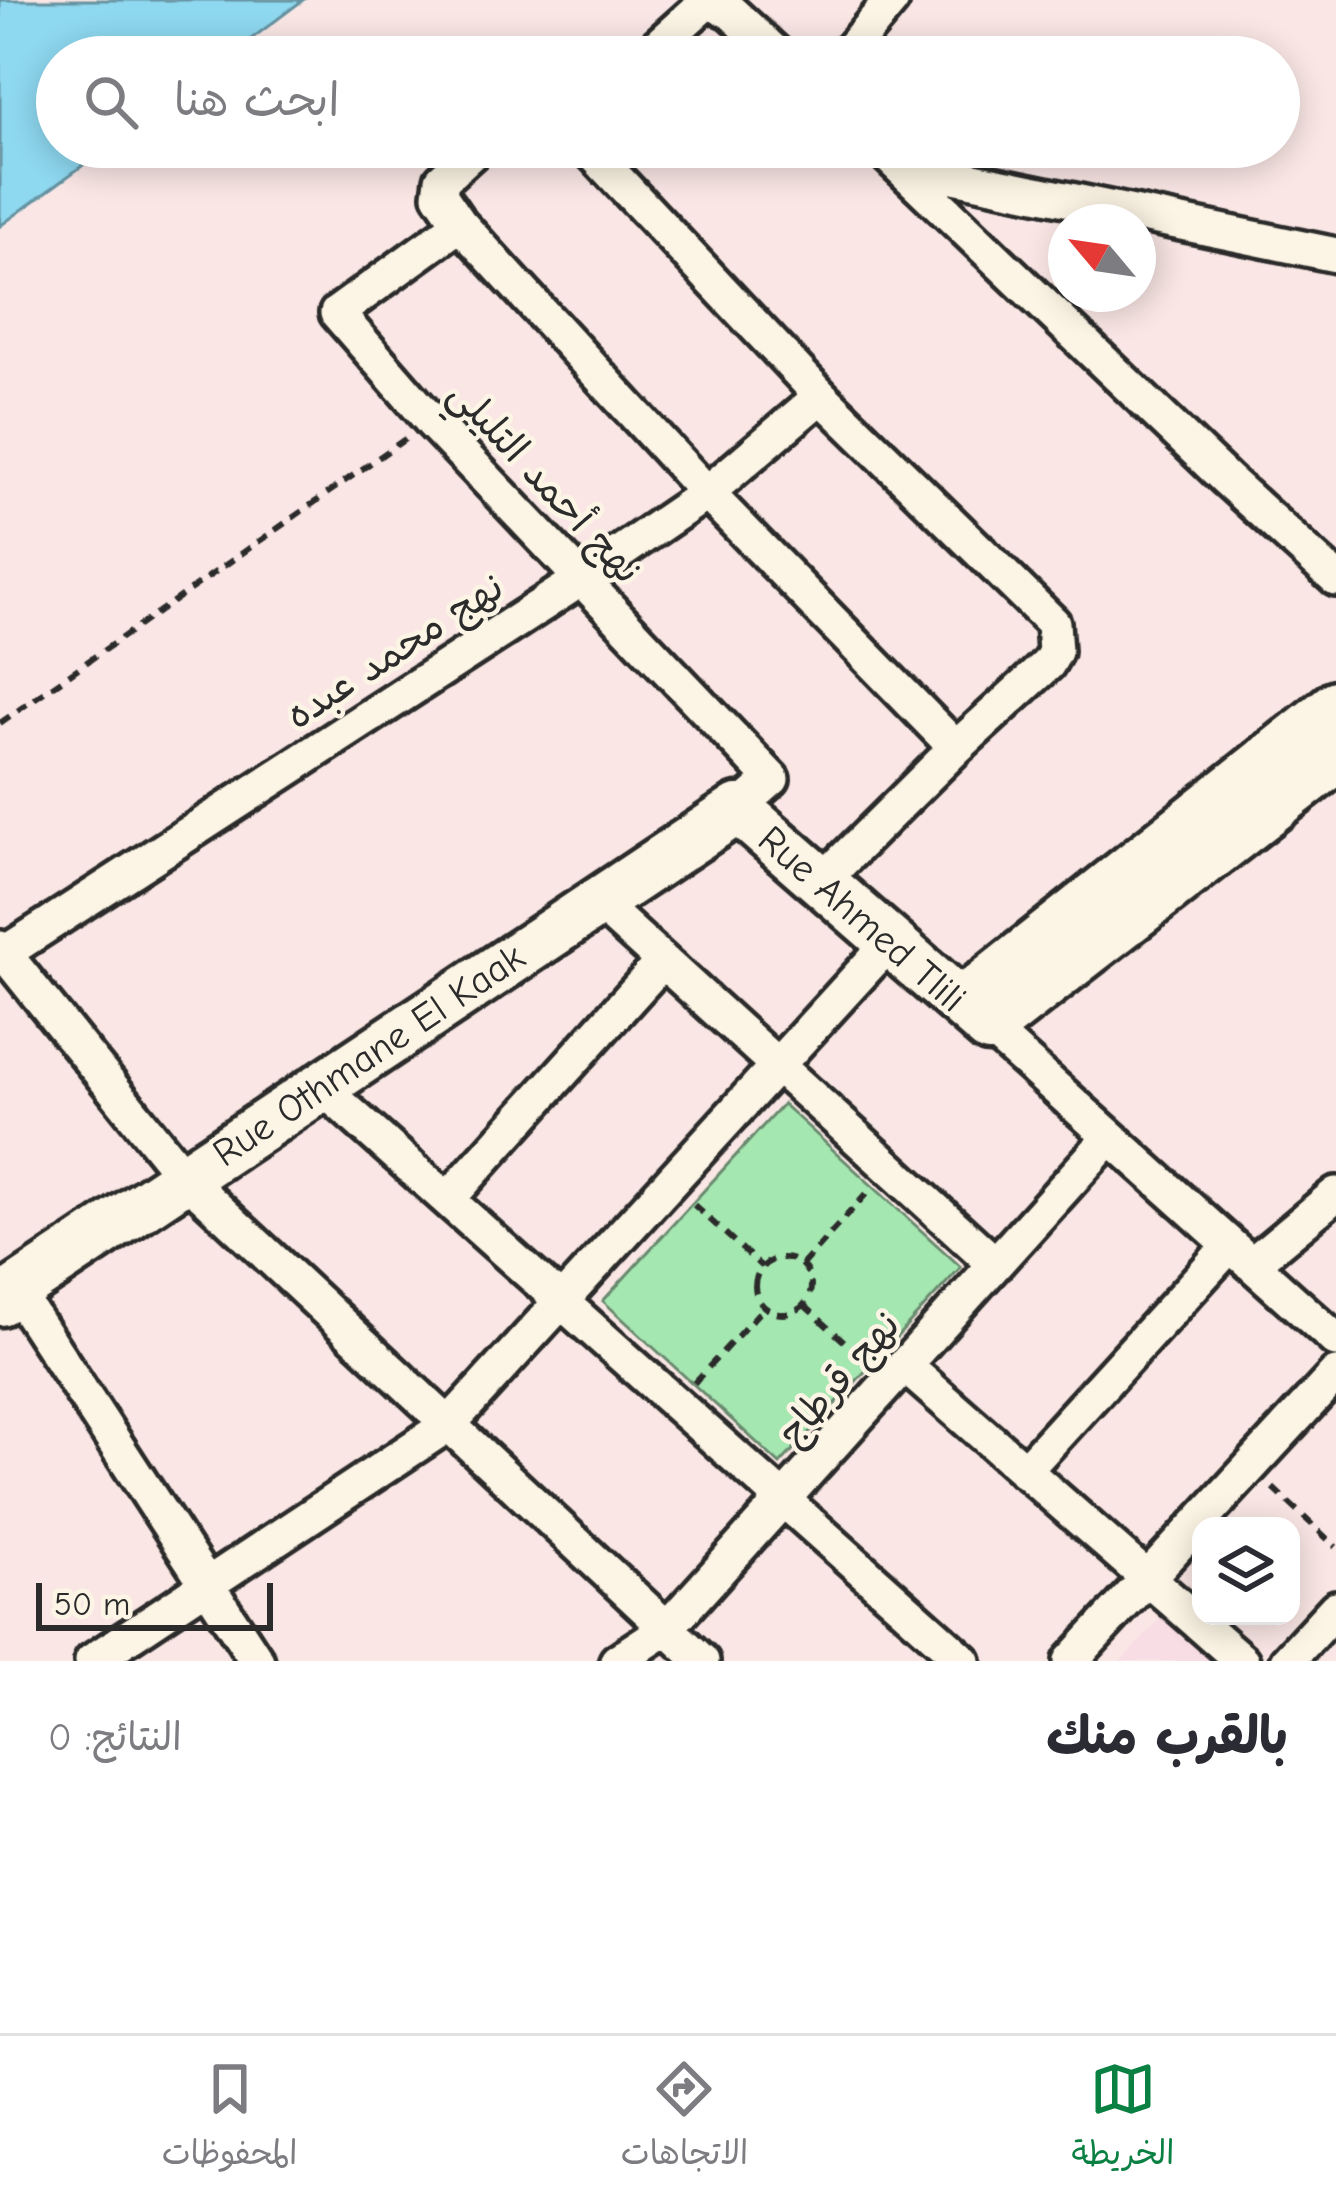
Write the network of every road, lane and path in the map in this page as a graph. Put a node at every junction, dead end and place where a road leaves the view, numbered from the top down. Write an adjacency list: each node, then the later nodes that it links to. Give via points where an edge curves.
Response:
1 (892, 0): 4 (street)
2 (670, 36): 3 (street, via 712,3)
3 (756, 36)
4 (862, 36)
5 (455, 168): 9 (street, via 440,195)
6 (607, 168): 11 (street)
7 (902, 168): 14 (street)
8 (943, 168): 10 (street)
9 (460, 224): 12 (street, نهج أحمد التليلي, via 337,314); 13 (street)
10 (1336, 255)
11 (821, 396): 13 (street, نهج محمد عبده); 18 (street, via 1053,623 1048,664)
12 (430, 421): 15 (street, نهج أحمد التليلي); 17 (path)
13 (707, 493): 15 (street, نهج محمد عبده); 18 (street)
14 (1336, 579)
15 (580, 580): 20 (street, نهج أحمد التليلي, via 772,779); 24 (street, نهج محمد عبده)
16 (1336, 706): 26 (street)
17 (0, 723)
18 (956, 748): 21 (street)
19 (1336, 759): 26 (street)
20 (738, 809): 21 (street, Rue Ahmed Tlili); 22 (street, Rue Othmane El Kaak)
21 (821, 882): 23 (street, Rue Ahmed Tlili)
22 (597, 902): 25 (street); 28 (street, Rue Othmane El Kaak)
23 (890, 942): 26 (street, Rue Ahmed Tlili); 27 (street)
24 (1, 952): 31 (street)
25 (662, 962): 27 (street); 34 (street)
26 (975, 1016): 29 (street)
27 (776, 1066): 30 (street); 32 (street)
28 (320, 1085): 31 (street, Rue Othmane El Kaak); 34 (street)
29 (1110, 1137): 35 (street); 36 (street, نهج قرطاج)
30 (890, 1168): 36 (street); 37 (path)
31 (185, 1178): 39 (street, Rue Othmane El Kaak); 47 (street)
32 (670, 1182): 38 (path); 40 (street)
33 (1336, 1194): 35 (street)
34 (448, 1199): 40 (street)
35 (1241, 1255): 43 (street); 49 (street)
36 (995, 1264): 44 (street, نهج قرطاج)
37 (802, 1265): 38 (path, via 783,1258); 41 (path, via 812,1286)
38 (762, 1267): 42 (path, via 755,1286)
39 (8, 1296): 53 (street)
40 (561, 1301): 46 (street); 47 (street)
41 (804, 1305): 42 (path, via 784,1314); 44 (path)
42 (764, 1306): 46 (path)
43 (1336, 1340)
44 (896, 1374): 49 (street); 50 (street, نهج قرطاج)
45 (1336, 1374): 48 (street)
46 (676, 1403): 50 (street)
47 (449, 1424): 53 (street); 55 (street)
48 (1250, 1467): 51 (path); 52 (street)
49 (1024, 1471): 52 (street)
50 (785, 1501): 55 (street, نهج قرطاج); 60 (street)
51 (1336, 1547)
52 (1147, 1578): 61 (street); 62 (street)
53 (207, 1585): 56 (street); 57 (street)
54 (1336, 1608): 63 (street)
55 (667, 1628): 58 (street, نهج قرطاج); 59 (street)
56 (92, 1661)
57 (257, 1661)
58 (617, 1661)
59 (702, 1661)
60 (964, 1661)
61 (1071, 1661)
62 (1242, 1661)
63 (1288, 1661)

